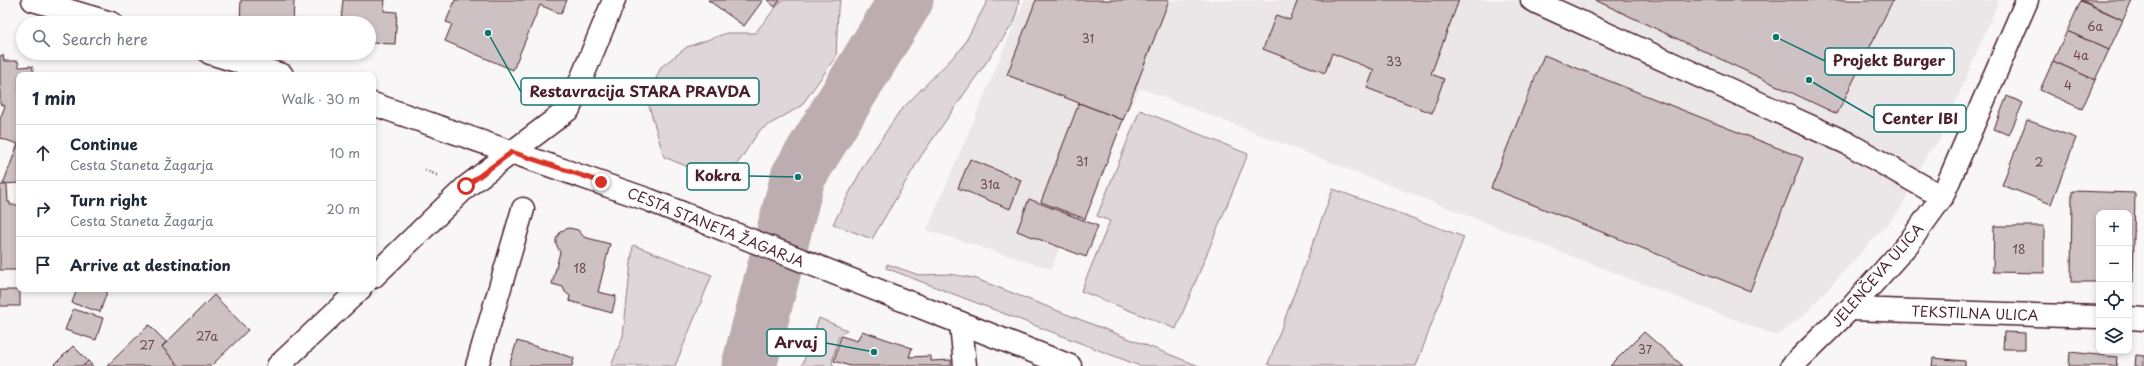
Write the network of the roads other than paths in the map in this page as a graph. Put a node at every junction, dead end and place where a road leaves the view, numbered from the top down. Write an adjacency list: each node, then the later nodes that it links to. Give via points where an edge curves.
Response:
1 (33, 0): 5 (street)
2 (614, 0): 9 (street, via 569,109)
3 (1532, 0): 10 (street, via 1847,143)
4 (2027, 0): 10 (street, JELENČEVA ULICA)
5 (87, 16)
6 (233, 60): 7 (street)
7 (272, 72)
8 (376, 105): 9 (street, CESTA STANETA ŽAGARJA)
9 (512, 152): 12 (street, via 466,186); 18 (street, CESTA STANETA ŽAGARJA, via 649,200)
10 (1942, 197): 14 (street, JELENČEVA ULICA, via 1908,244)
11 (521, 217): 20 (street)
12 (376, 274)
13 (357, 292): 19 (street)
14 (1850, 309): 15 (street, TEKSTILNA ULICA); 23 (street, JELENČEVA ULICA)
15 (2096, 317)
16 (2132, 318): 17 (street)
17 (2144, 319)
18 (961, 323): 21 (street); 22 (street, CESTA STANETA ŽAGARJA)
19 (278, 366)
20 (477, 366)
21 (965, 366)
22 (1070, 366)
23 (1792, 366)

